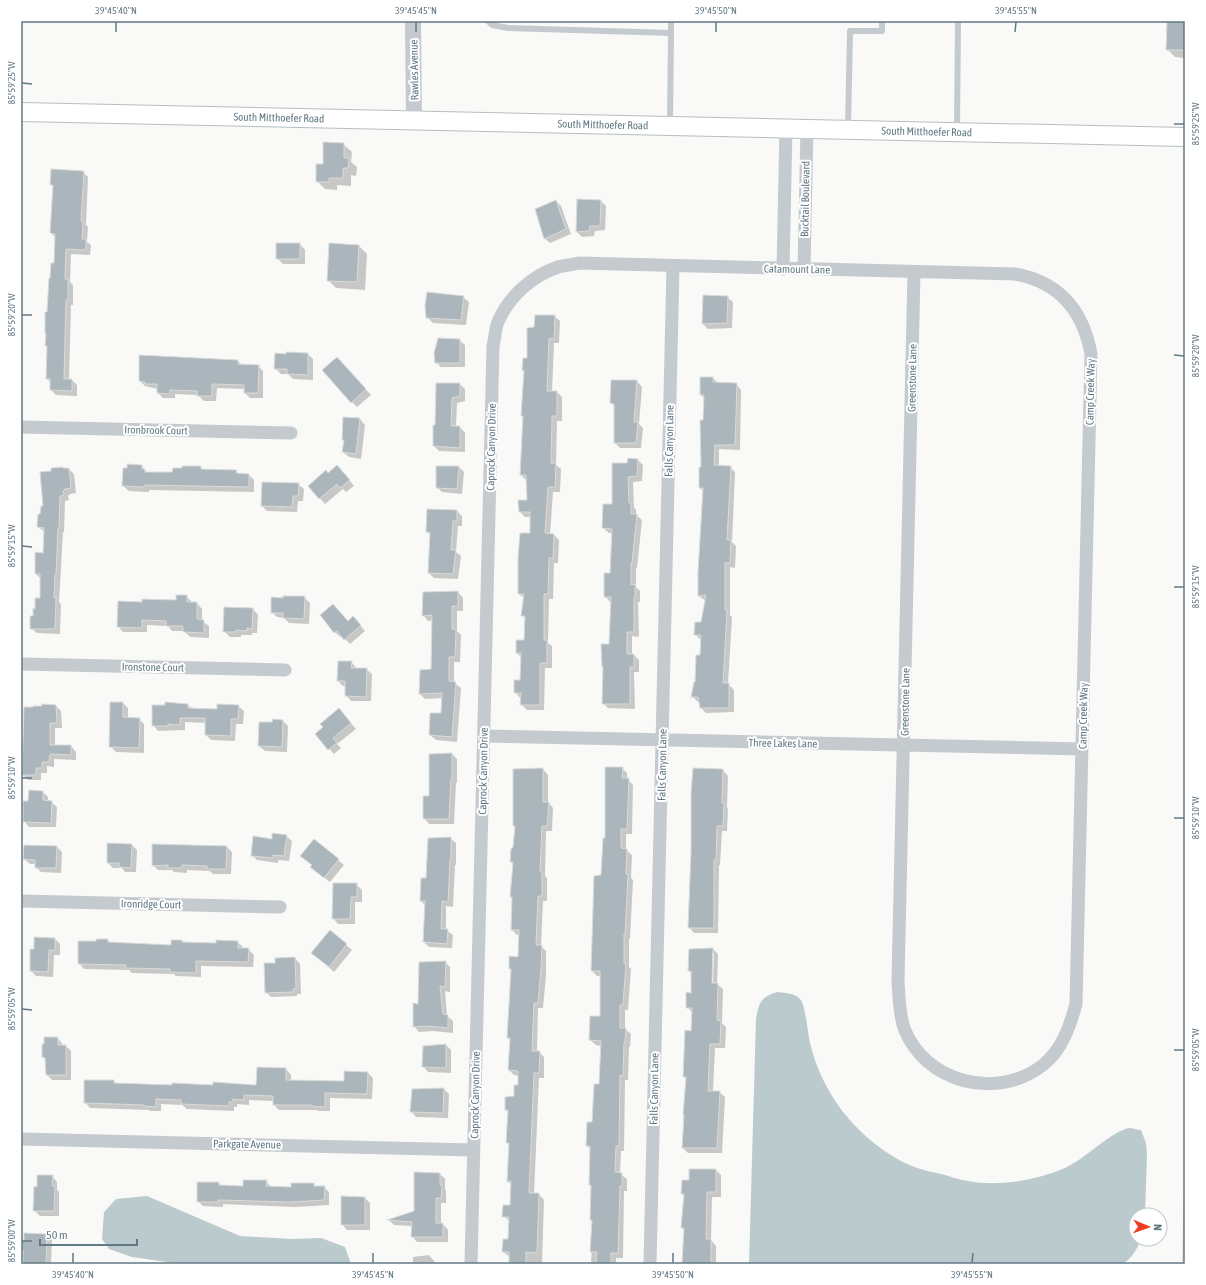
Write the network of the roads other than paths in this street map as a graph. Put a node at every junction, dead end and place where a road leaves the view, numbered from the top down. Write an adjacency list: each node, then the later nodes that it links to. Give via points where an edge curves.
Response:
1 (413, 21): 8 (street, Rawles Avenue)
2 (488, 21): 6 (lane, via 492,25 508,28)
3 (671, 21): 6 (lane)
4 (882, 21): 12 (lane, via 882,31 850,31)
5 (958, 21): 13 (lane)
6 (671, 33): 9 (lane)
7 (21, 112): 8 (main road, South Mitthoefer Road)
8 (414, 120): 9 (main road, South Mitthoefer Road)
9 (670, 126): 10 (main road, South Mitthoefer Road)
10 (786, 128): 11 (main road, South Mitthoefer Road); 16 (street, Bucktail Boulevard)
11 (807, 129): 12 (main road, South Mitthoefer Road); 17 (street, Bucktail Boulevard)
12 (848, 130): 13 (main road, South Mitthoefer Road)
13 (956, 132): 14 (main road, South Mitthoefer Road)
14 (1185, 137)
15 (673, 266): 16 (street, Catamount Lane); 19 (street, Catamount Lane, via 579,263 542,274); 26 (street, Falls Canyon Lane)
16 (783, 269): 17 (street, Catamount Lane)
17 (804, 269): 18 (street, Catamount Lane)
18 (914, 272): 20 (street, Catamount Lane, via 1027,276 1057,290); 27 (street, Greenstone Lane)
19 (523, 287): 25 (street, Caprock Canyon Drive, via 508,304 498,322 493,346)
20 (1068, 301): 28 (street, Camp Creek Way, via 1084,327 1091,354)
21 (21, 427): 22 (street, Ironbrook Court)
22 (291, 433)
23 (21, 664): 24 (street, Ironstone Court)
24 (285, 670)
25 (484, 736): 26 (street, Three Lakes Lane); 33 (street, Caprock Canyon Drive)
26 (662, 740): 27 (street, Three Lakes Lane); 35 (street, Falls Canyon Lane)
27 (904, 745): 28 (street, Three Lakes Lane); 31 (street, Greenstone Lane, via 898,980 901,1016 911,1041 930,1064 958,1080)
28 (1082, 749): 31 (street, Camp Creek Way, via 1076,1004 1064,1040 1044,1064 1016,1080)
29 (21, 901): 30 (street, Ironridge Court)
30 (280, 907)
31 (986, 1084)
32 (21, 1139): 33 (street, Parkgate Avenue)
33 (473, 1150): 34 (street, Caprock Canyon Drive)
34 (470, 1264)
35 (650, 1264)

